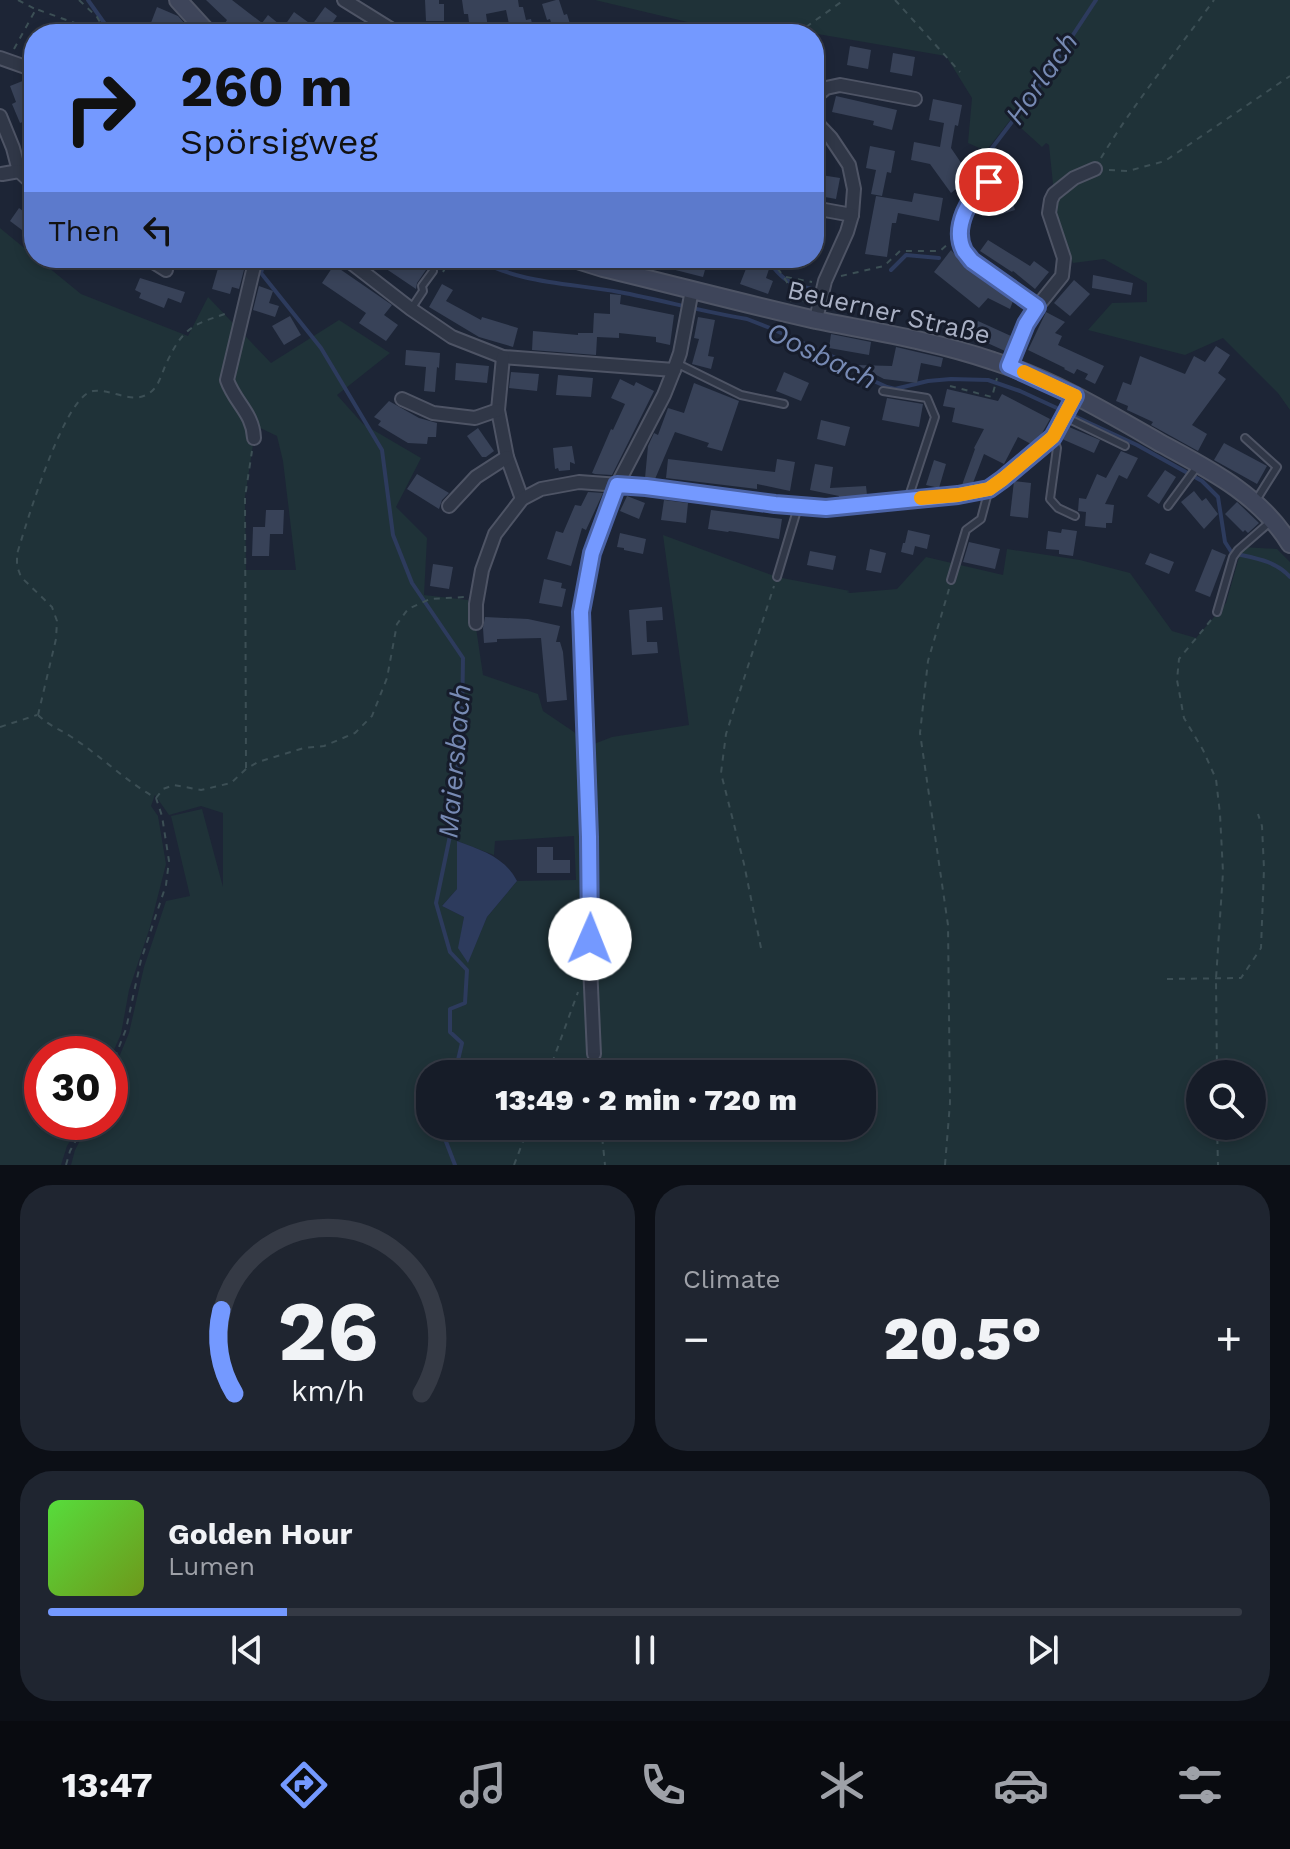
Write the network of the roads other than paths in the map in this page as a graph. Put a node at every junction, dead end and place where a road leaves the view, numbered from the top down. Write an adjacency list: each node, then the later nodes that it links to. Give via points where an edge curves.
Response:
1 (178, 0): 3 (main road)
2 (344, 0): 4 (street)
3 (200, 24)
4 (381, 24)
5 (4, 59): 6 (street)
6 (24, 66)
7 (824, 90): 8 (street, via 840,85)
8 (915, 99)
9 (0, 118): 12 (street)
10 (824, 131): 17 (street, via 849,165)
11 (1095, 169): 25 (street, via 1074,178 1051,200 1049,213 1064,258 1062,276)
12 (19, 171): 13 (street); 14 (street)
13 (1, 174)
14 (24, 176)
15 (989, 182): 25 (street, via 965,211 959,235 964,251)
16 (824, 210): 17 (street)
17 (852, 215): 27 (street)
18 (163, 268): 22 (street)
19 (254, 268): 38 (street, via 227,380 254,425)
20 (358, 268): 26 (street)
21 (603, 268): 24 (main road, Beuerner Straße)
22 (166, 270)
23 (433, 271): 26 (lane)
24 (690, 299): 27 (main road, Beuerner Straße); 29 (street)
25 (1037, 307): 30 (street)
26 (411, 309): 28 (street, via 452,337)
27 (816, 319): 30 (main road, Beuerner Straße, via 937,343)
28 (503, 357): 29 (street); 35 (street)
29 (675, 367): 34 (lane, via 741,395); 43 (street)
30 (1003, 371): 32 (main road, Beuerner Straße)
31 (883, 391): 46 (lane, via 927,398 935,417)
32 (1073, 398): 36 (street); 42 (main road, Beuerner Straße)
33 (402, 399): 35 (street, via 433,413 475,418)
34 (784, 404)
35 (498, 410): 41 (street)
36 (1065, 417): 37 (street); 40 (lane)
37 (1053, 437): 44 (street); 51 (lane, via 1057,448 1050,499)
38 (254, 438)
39 (1245, 438): 47 (lane, via 1277,467)
40 (1125, 446)
41 (507, 457): 45 (street); 48 (street, via 476,477)
42 (1198, 466): 47 (main road, Beuerner Straße); 49 (lane)
43 (617, 485): 45 (street, via 579,482 541,489); 50 (street); 58 (street, via 592,553 581,612)
44 (989, 489): 46 (street); 55 (lane, via 981,519 966,530)
45 (522, 499): 57 (street, via 495,534 482,570)
46 (908, 499): 50 (street)
47 (1255, 502): 52 (main road, Beuerner Straße)
48 (449, 506)
49 (1168, 506)
50 (798, 507): 54 (lane)
51 (1075, 516)
52 (1273, 520): 53 (main road, Beuerner Straße); 56 (lane, via 1235,554)
53 (1290, 544)
54 (777, 577)
55 (951, 580)
56 (1217, 612)
57 (476, 623)
58 (594, 1054)

